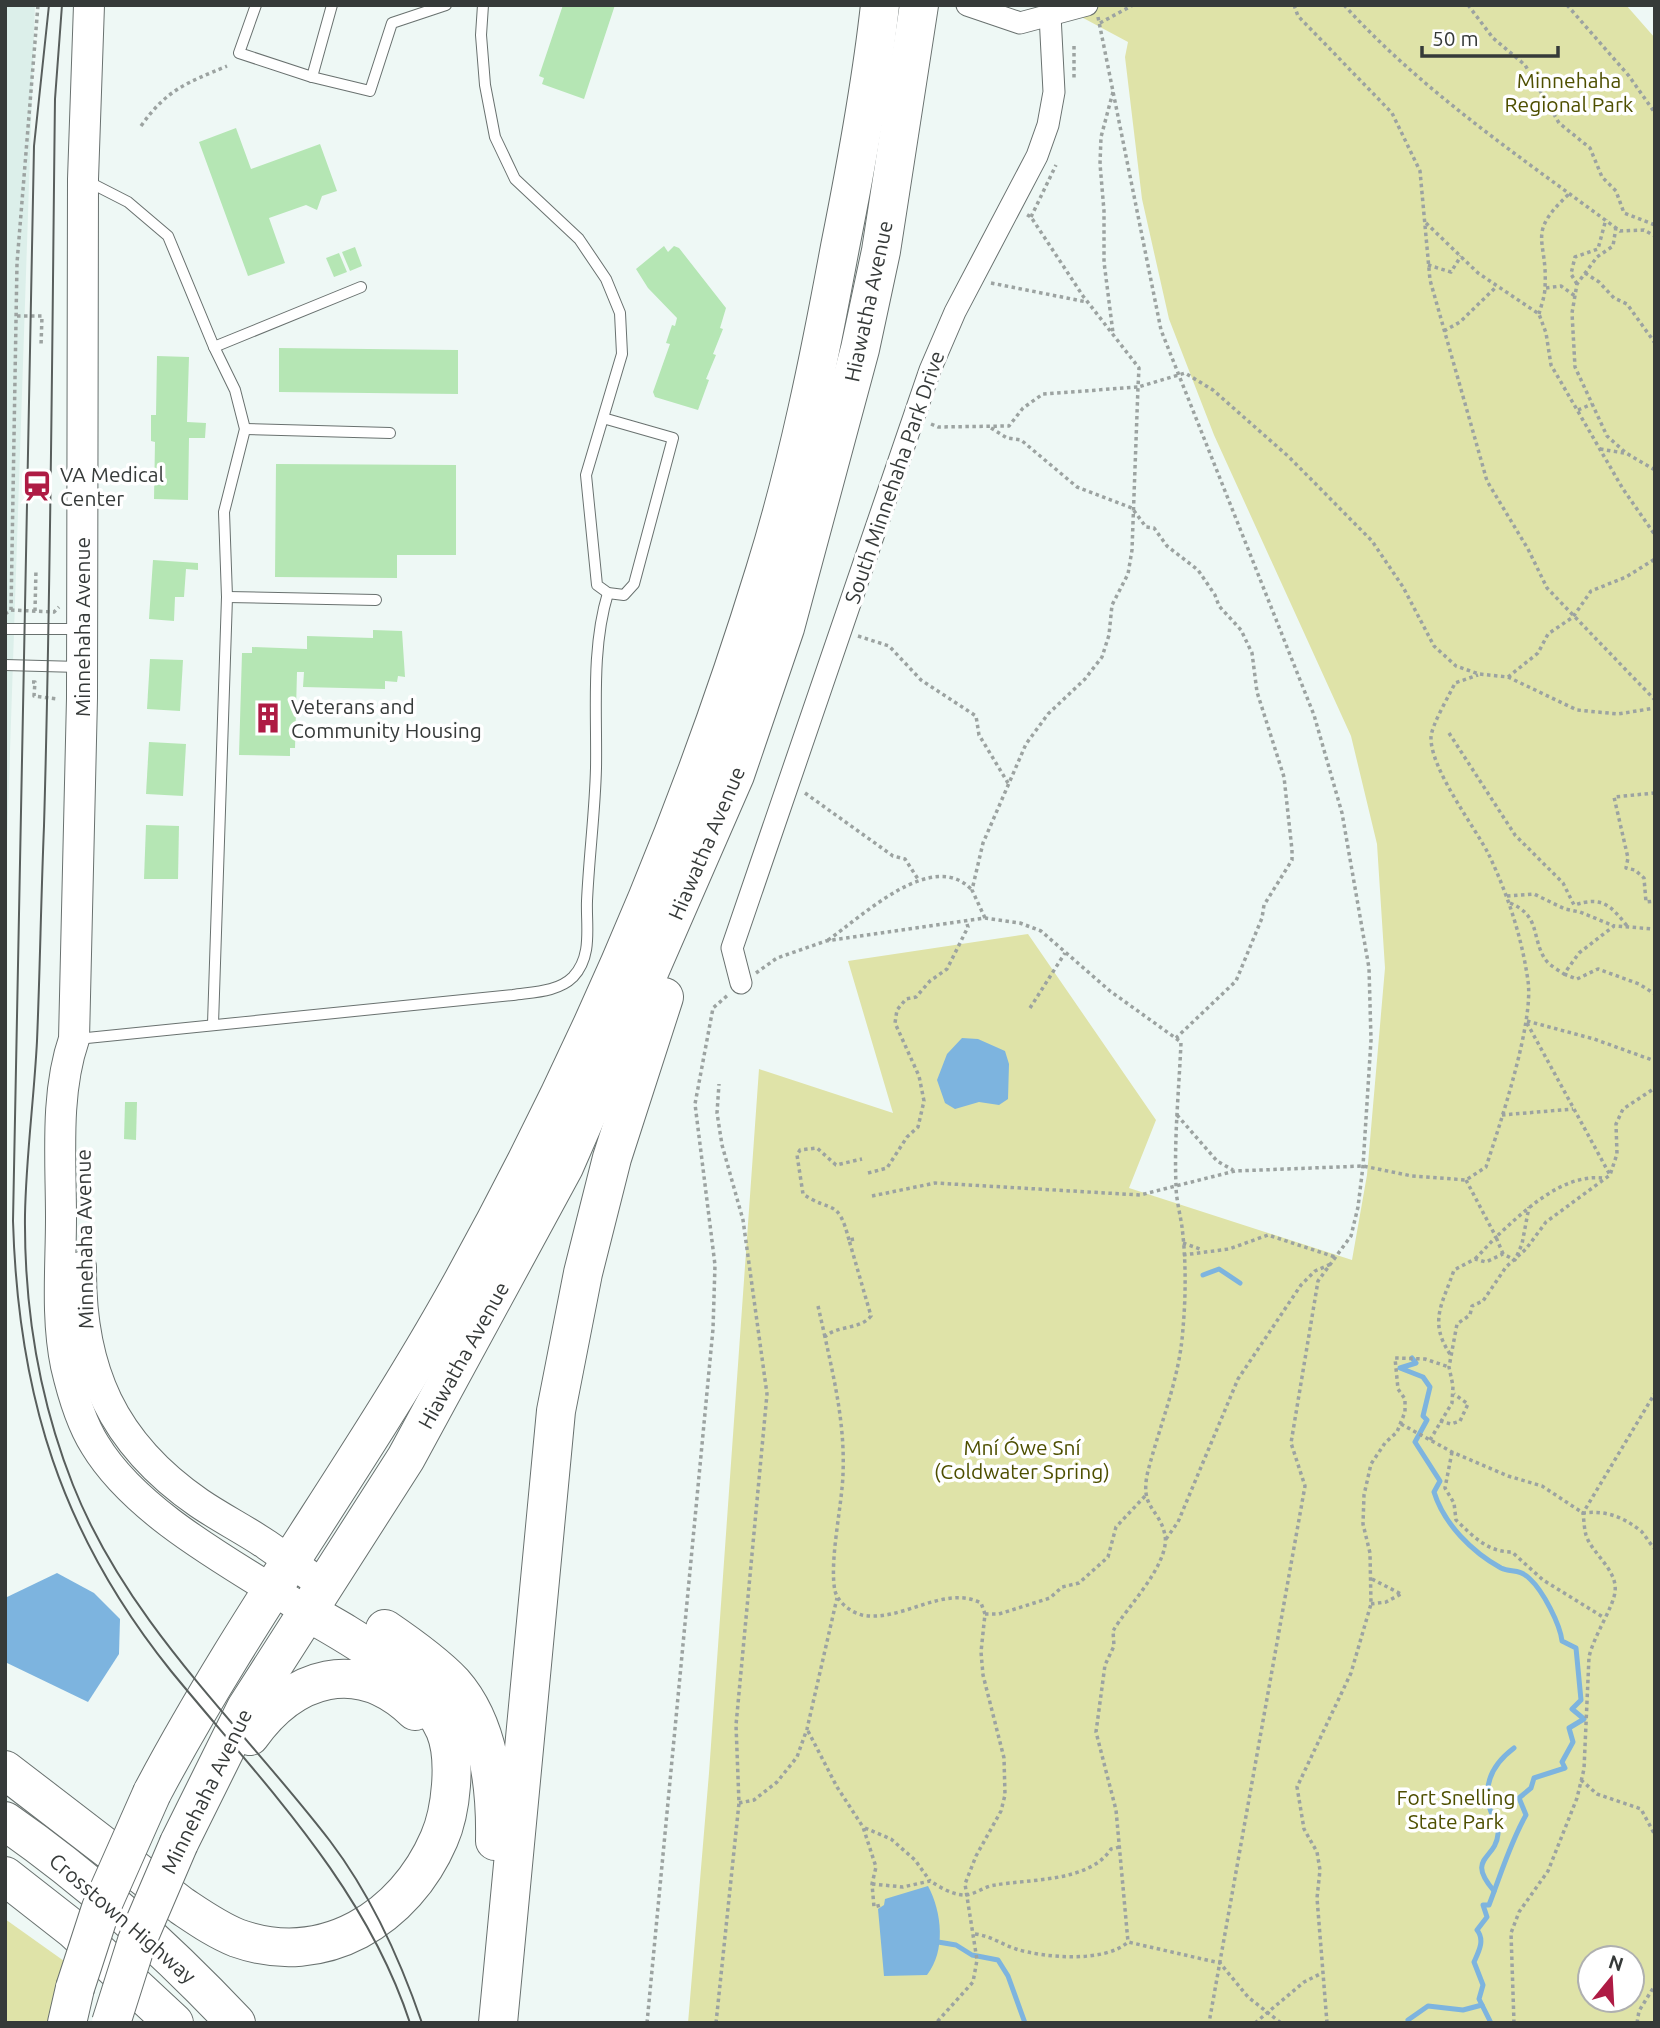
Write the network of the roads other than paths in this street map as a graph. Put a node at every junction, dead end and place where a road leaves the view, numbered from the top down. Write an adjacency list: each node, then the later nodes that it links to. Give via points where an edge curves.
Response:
1 (89, 5): 12 (street, Minnehaha Avenue)
2 (256, 5): 11 (lane, via 239,53)
3 (332, 5): 11 (lane)
4 (446, 5): 11 (lane, via 393,23 370,91)
5 (483, 5): 15 (lane, via 485,85 495,137 515,179 586,249 606,279 620,313 622,354)
6 (880, 5): 29 (highway, Hiawatha Avenue, via 856,165 800,441 766,568 676,831 575,1066 457,1291)
7 (919, 5): 25 (highway, Hiawatha Avenue, via 881,251 860,349 785,628)
8 (967, 5): 10 (street, via 1020,23)
9 (1087, 5): 10 (street)
10 (1046, 10): 26 (street, South Minnehaha Park Drive, via 1054,92 1048,125 1037,156 955,312 930,370 732,948)
11 (312, 77)
12 (83, 179): 14 (lane, via 128,202 168,236); 22 (street, Minnehaha Avenue)
13 (361, 287): 14 (lane)
14 (214, 347): 16 (lane, via 235,390)
15 (603, 418): 18 (lane, via 586,475 597,585); 18 (lane, via 673,438 634,584 624,595)
16 (245, 429): 17 (lane); 19 (lane, via 224,512)
17 (390, 433)
18 (608, 593): 27 (lane, via 598,645 589,930 583,962 573,976 558,988 513,995)
19 (227, 597): 20 (lane); 27 (lane)
20 (376, 600)
21 (5, 629): 22 (lane)
22 (82, 629): 24 (street, Minnehaha Avenue)
23 (5, 665): 24 (lane)
24 (82, 667): 28 (street, Minnehaha Avenue)
25 (735, 775): 30 (highway, Hiawatha Avenue, via 565,1167 405,1458); 42 (highway, via 612,1158 556,1411)
26 (741, 984)
27 (213, 1024): 28 (lane)
28 (74, 1039): 29 (street, Minnehaha Avenue, via 64,1067 61,1327 78,1405 94,1445 152,1508)
29 (280, 1575): 30 (street, Minnehaha Avenue); 37 (highway, Minnehaha Avenue, bridge, via 152,1793 101,1908)
30 (315, 1598): 31 (highway, via 349,1635 398,1671 428,1702 446,1732); 34 (highway, Minnehaha Avenue, via 246,1708); 42 (highway, via 399,1639 453,1684 482,1733 496,1800)
31 (450, 1766): 32 (highway, via 448,1819 427,1867 397,1904 359,1931 331,1941 273,1946 238,1938 208,1924); 34 (highway, via 414,1710 388,1691 350,1679 310,1684 264,1716)
32 (5, 1770)
33 (5, 1821): 41 (highway, Crosstown Highway, via 170,1953)
34 (189, 1822): 38 (highway, Minnehaha Avenue, bridge, via 137,1941)
35 (5, 1876): 40 (highway, Crosstown Highway, via 74,1930)
36 (5, 1906): 39 (highway, via 69,1951)
37 (67, 2023)
38 (111, 2023)
39 (147, 2023)
40 (174, 2023)
41 (236, 2023)
42 (496, 2023)

